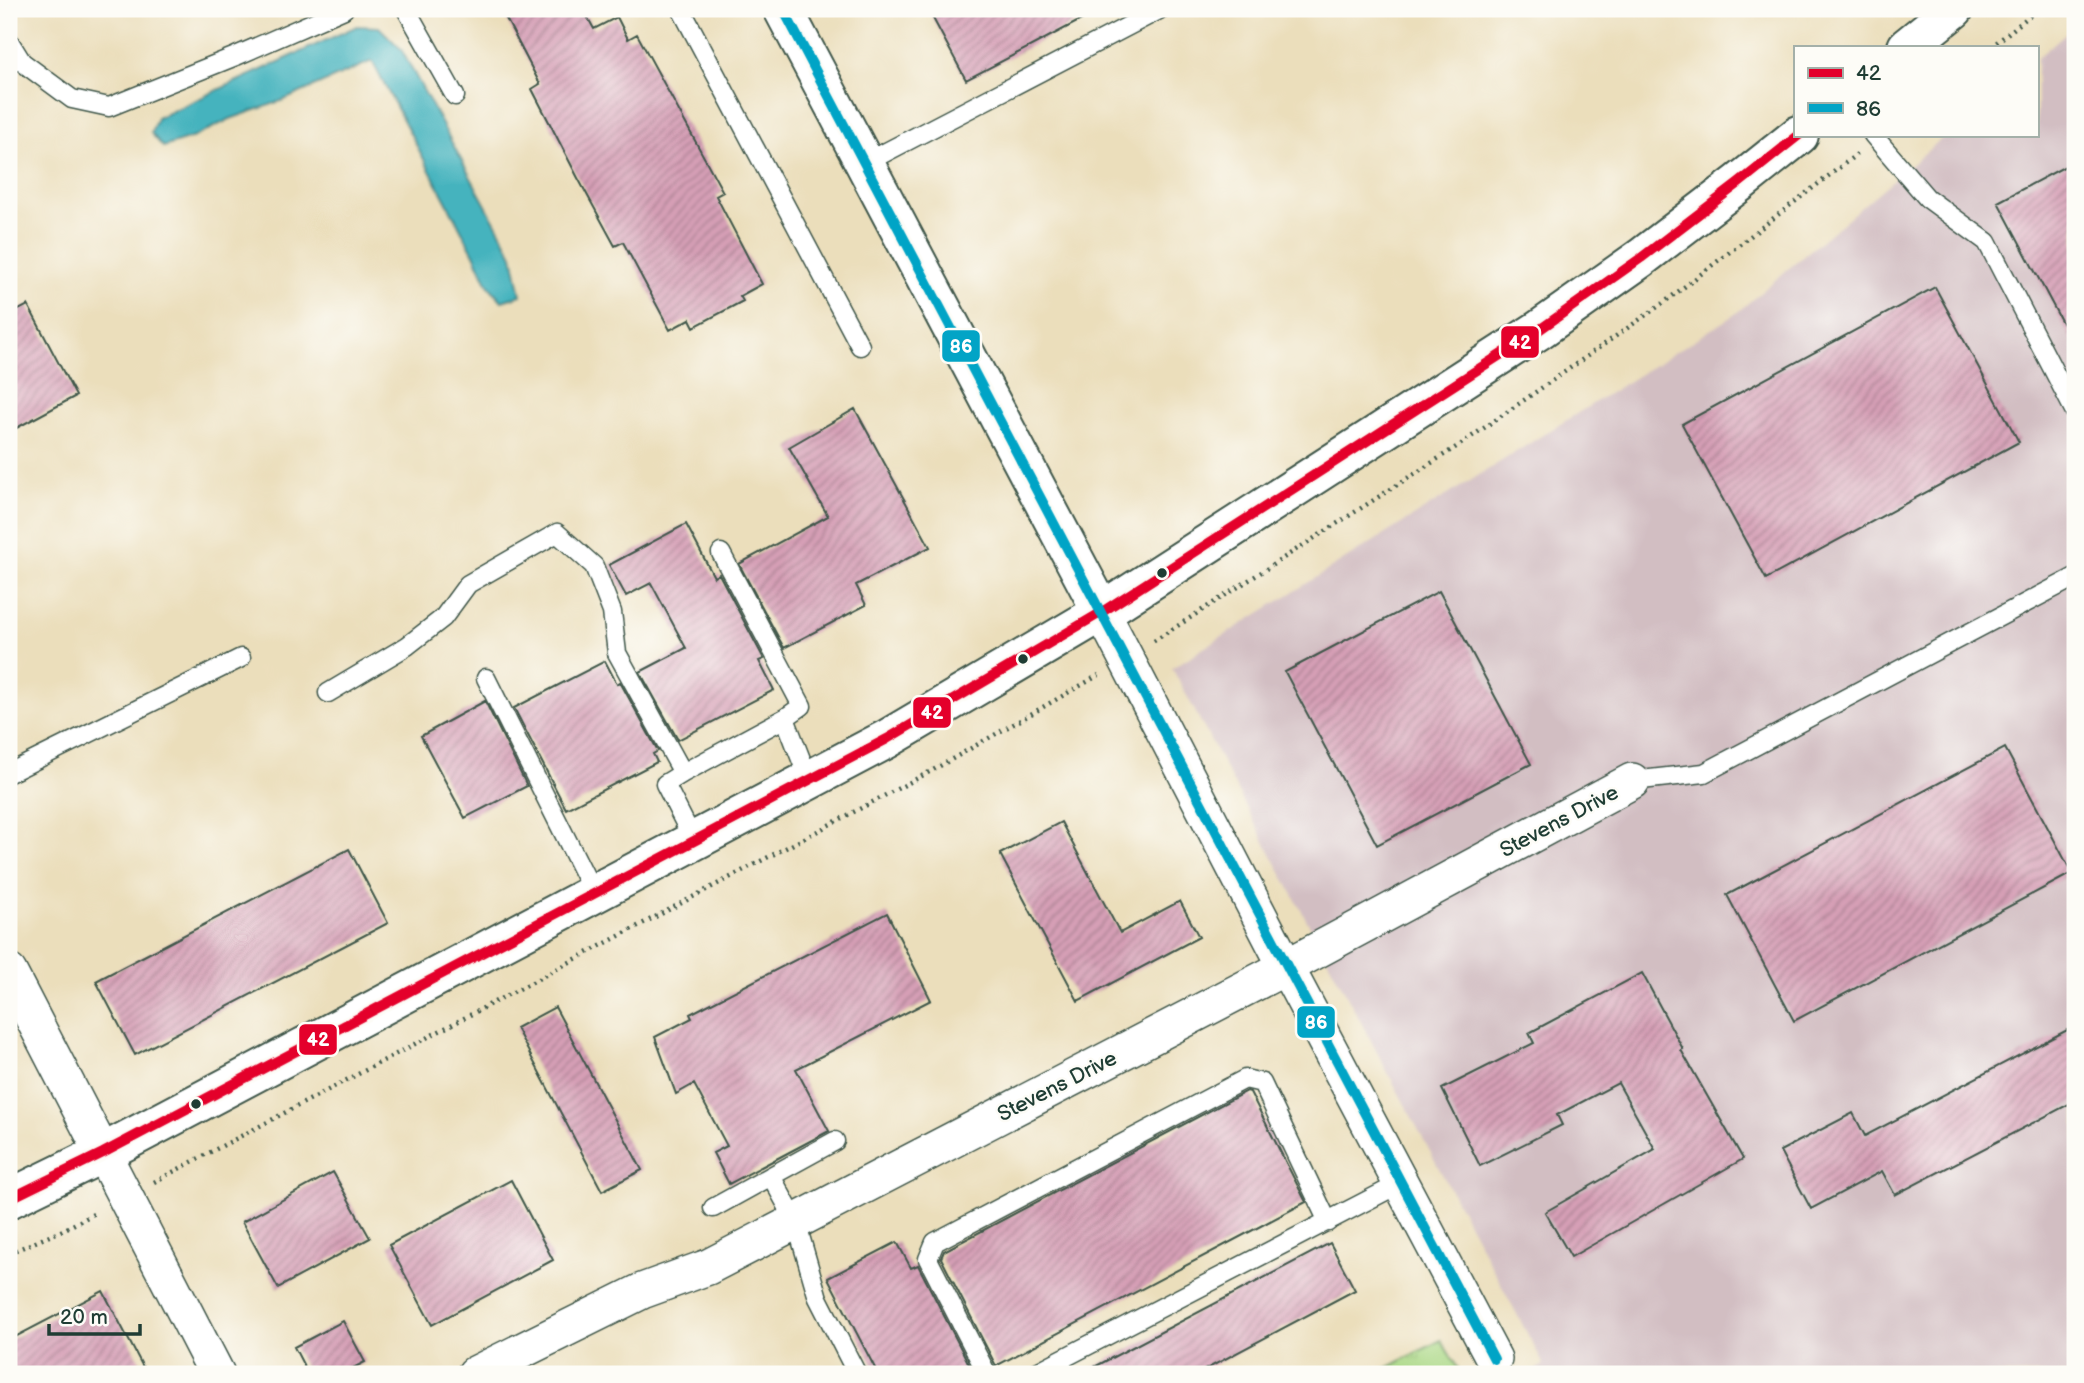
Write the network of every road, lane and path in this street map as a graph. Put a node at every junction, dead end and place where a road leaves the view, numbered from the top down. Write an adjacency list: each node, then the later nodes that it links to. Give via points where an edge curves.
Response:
1 (344, 9): 8 (lane, via 109,107 72,99 22,62)
2 (406, 9): 11 (lane)
3 (681, 9): 15 (lane)
4 (783, 9): 14 (main road)
5 (1161, 9): 14 (lane)
6 (1954, 9): 9 (main road)
7 (2038, 9): 10 (path)
8 (9, 41)
9 (1908, 46)
10 (1992, 46)
11 (455, 96)
12 (1799, 136): 19 (main road, via 1539,330)
13 (1874, 136): 16 (lane, via 1927,198 1987,242)
14 (865, 163): 19 (main road)
15 (860, 346)
16 (2075, 412)
17 (721, 553): 23 (lane, via 802,706)
18 (2075, 577): 27 (lane, via 1704,774)
19 (1102, 612): 26 (main road); 30 (street)
20 (241, 658): 24 (lane)
21 (486, 678): 29 (lane)
22 (328, 693): 25 (lane, via 407,646 443,618 468,584 557,533 594,566 612,612 617,653)
23 (785, 718): 25 (lane); 26 (lane)
24 (9, 773)
25 (683, 773): 28 (lane, via 665,784)
26 (809, 780): 28 (main road)
27 (1632, 781): 30 (street, Stevens Drive)
28 (694, 841): 29 (main road)
29 (594, 894): 33 (main road)
30 (1286, 967): 35 (street); 38 (street, Stevens Drive)
31 (9, 972): 33 (street)
32 (835, 1141): 34 (lane)
33 (103, 1153): 36 (main road); 41 (street)
34 (771, 1176): 37 (lane); 38 (lane)
35 (1401, 1183): 39 (lane); 40 (street)
36 (9, 1199)
37 (713, 1208)
38 (796, 1222): 42 (street, Stevens Drive, via 708,1268 642,1290); 43 (lane, via 818,1298)
39 (1328, 1222): 44 (lane, via 1262,1083 1245,1079 935,1242 929,1259); 45 (lane)
40 (1494, 1359)
41 (217, 1374)
42 (475, 1374)
43 (856, 1374)
44 (987, 1374)
45 (1033, 1374)

